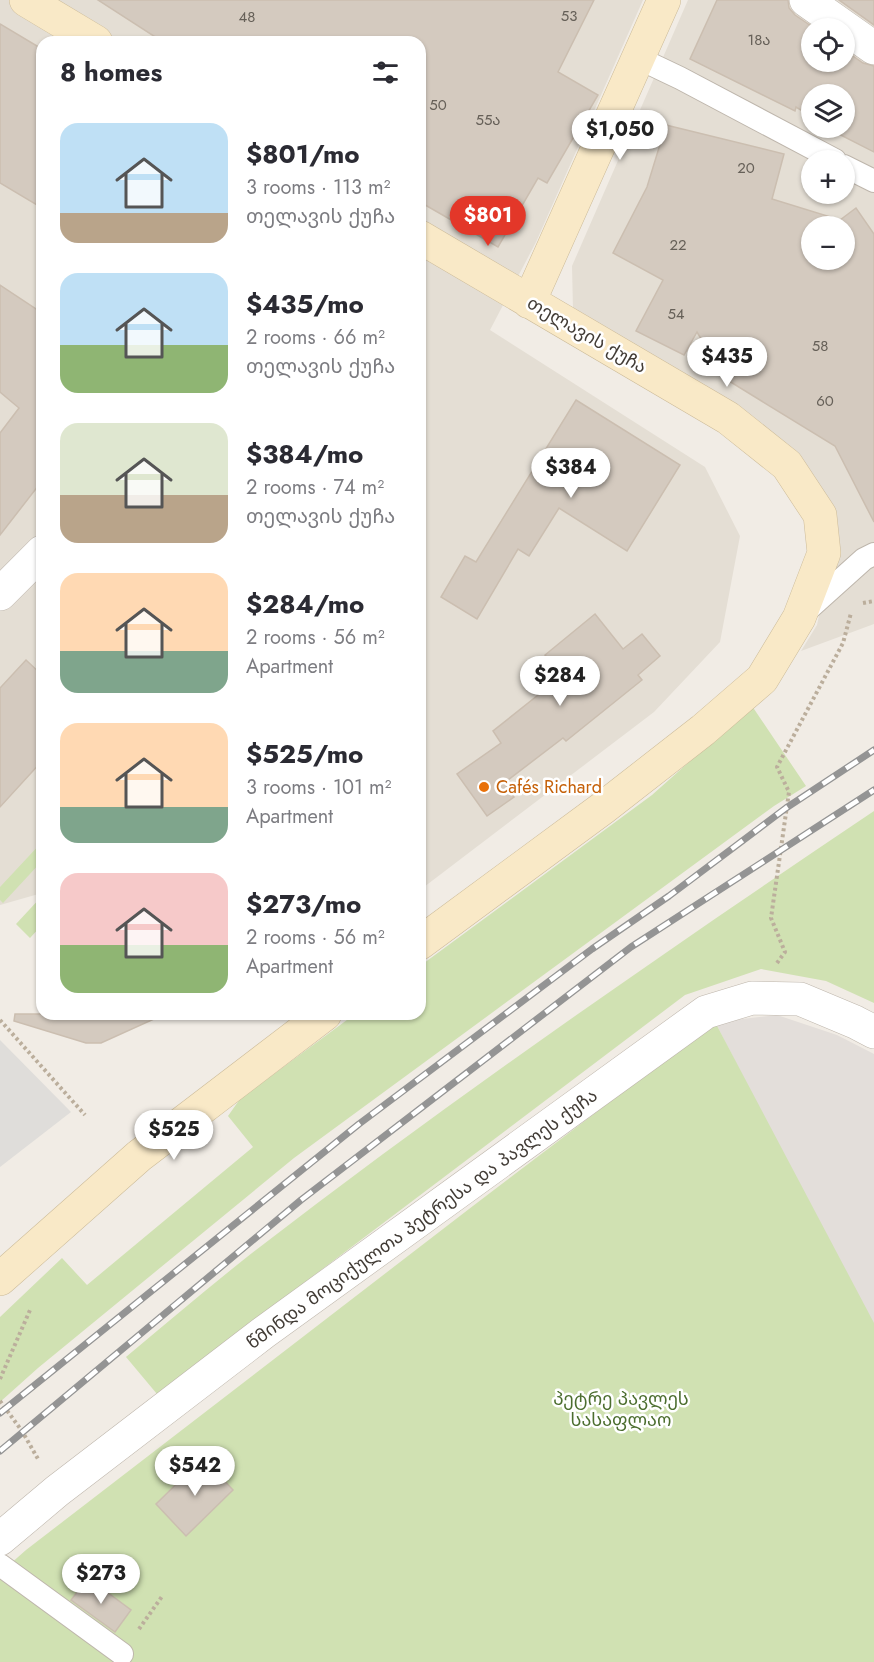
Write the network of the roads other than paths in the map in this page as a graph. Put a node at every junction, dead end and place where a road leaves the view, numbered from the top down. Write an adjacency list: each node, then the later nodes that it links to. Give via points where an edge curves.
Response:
1 (26, 0): 4 (street)
2 (664, 0): 6 (street)
3 (806, 0): 5 (street)
4 (86, 36)
5 (874, 48)
6 (638, 58): 7 (lane); 11 (street)
7 (816, 150)
8 (855, 172): 9 (lane)
9 (874, 181)
10 (426, 241): 11 (street, თელავის ქუჩა)
11 (529, 302): 15 (street, თელავის ქუჩა, via 728,418 787,465 820,515 824,553)
12 (874, 554): 15 (lane)
13 (36, 558): 14 (street)
14 (0, 594)
15 (799, 618): 16 (street, via 762,679 603,808)
16 (426, 939)
17 (317, 1020): 19 (street, via 139,1156)
18 (874, 1032): 20 (street, წმინდა მოციქულთა პეტრესა და პავლეს ქუჩა, via 800,999 752,998 706,1012 263,1333)
19 (0, 1279)
20 (0, 1539)
21 (0, 1565): 22 (lane)
22 (122, 1654)

